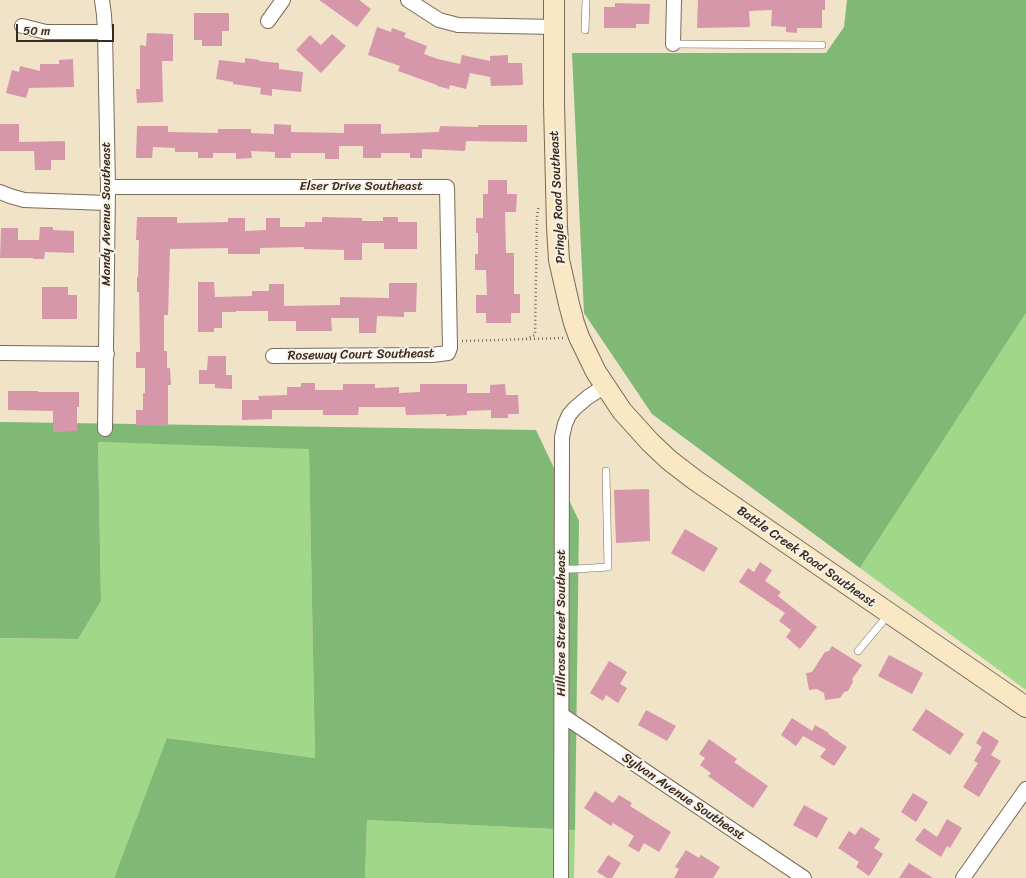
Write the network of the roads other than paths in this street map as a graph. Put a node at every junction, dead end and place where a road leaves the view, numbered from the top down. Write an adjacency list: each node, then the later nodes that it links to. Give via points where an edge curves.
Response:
1 (102, 0): 11 (street, Mandy Avenue Southeast)
2 (283, 0): 7 (street)
3 (408, 0): 9 (street, via 439,20 458,25)
4 (554, 0): 9 (main road, Pringle Road Southeast)
5 (586, 0): 10 (lane)
6 (674, 0): 12 (street)
7 (268, 21)
8 (22, 26): 11 (street, via 46,32)
9 (554, 27): 21 (main road, Pringle Road Southeast, via 559,260 579,337)
10 (585, 30)
11 (105, 32): 14 (street, Mandy Avenue Southeast)
12 (673, 44): 13 (lane)
13 (822, 45)
14 (108, 187): 16 (street, Mandy Avenue Southeast); 17 (street, Elser Drive Southeast, via 447,187)
15 (0, 192): 16 (street, via 24,200)
16 (108, 202): 19 (street, Mandy Avenue Southeast)
17 (449, 347): 20 (street, Roseway Court Southeast, via 442,354 432,355)
18 (0, 353): 19 (street)
19 (107, 354): 22 (street, Mandy Avenue Southeast)
20 (273, 356)
21 (605, 386): 24 (street, Hillrose Street Southeast, via 575,408 565,424 562,437); 25 (main road, Battle Creek Road Southeast, via 631,422 669,460)
22 (105, 429)
23 (606, 472): 24 (lane, via 608,567)
24 (562, 568): 28 (street, Hillrose Street Southeast)
25 (889, 614): 26 (lane); 27 (main road, Battle Creek Road Southeast)
26 (858, 651)
27 (1026, 707)
28 (562, 715): 30 (street, Hillrose Street Southeast); 31 (street, Sylvan Avenue Southeast)
29 (1026, 789): 32 (street)
30 (561, 878)
31 (804, 878)
32 (962, 878)

